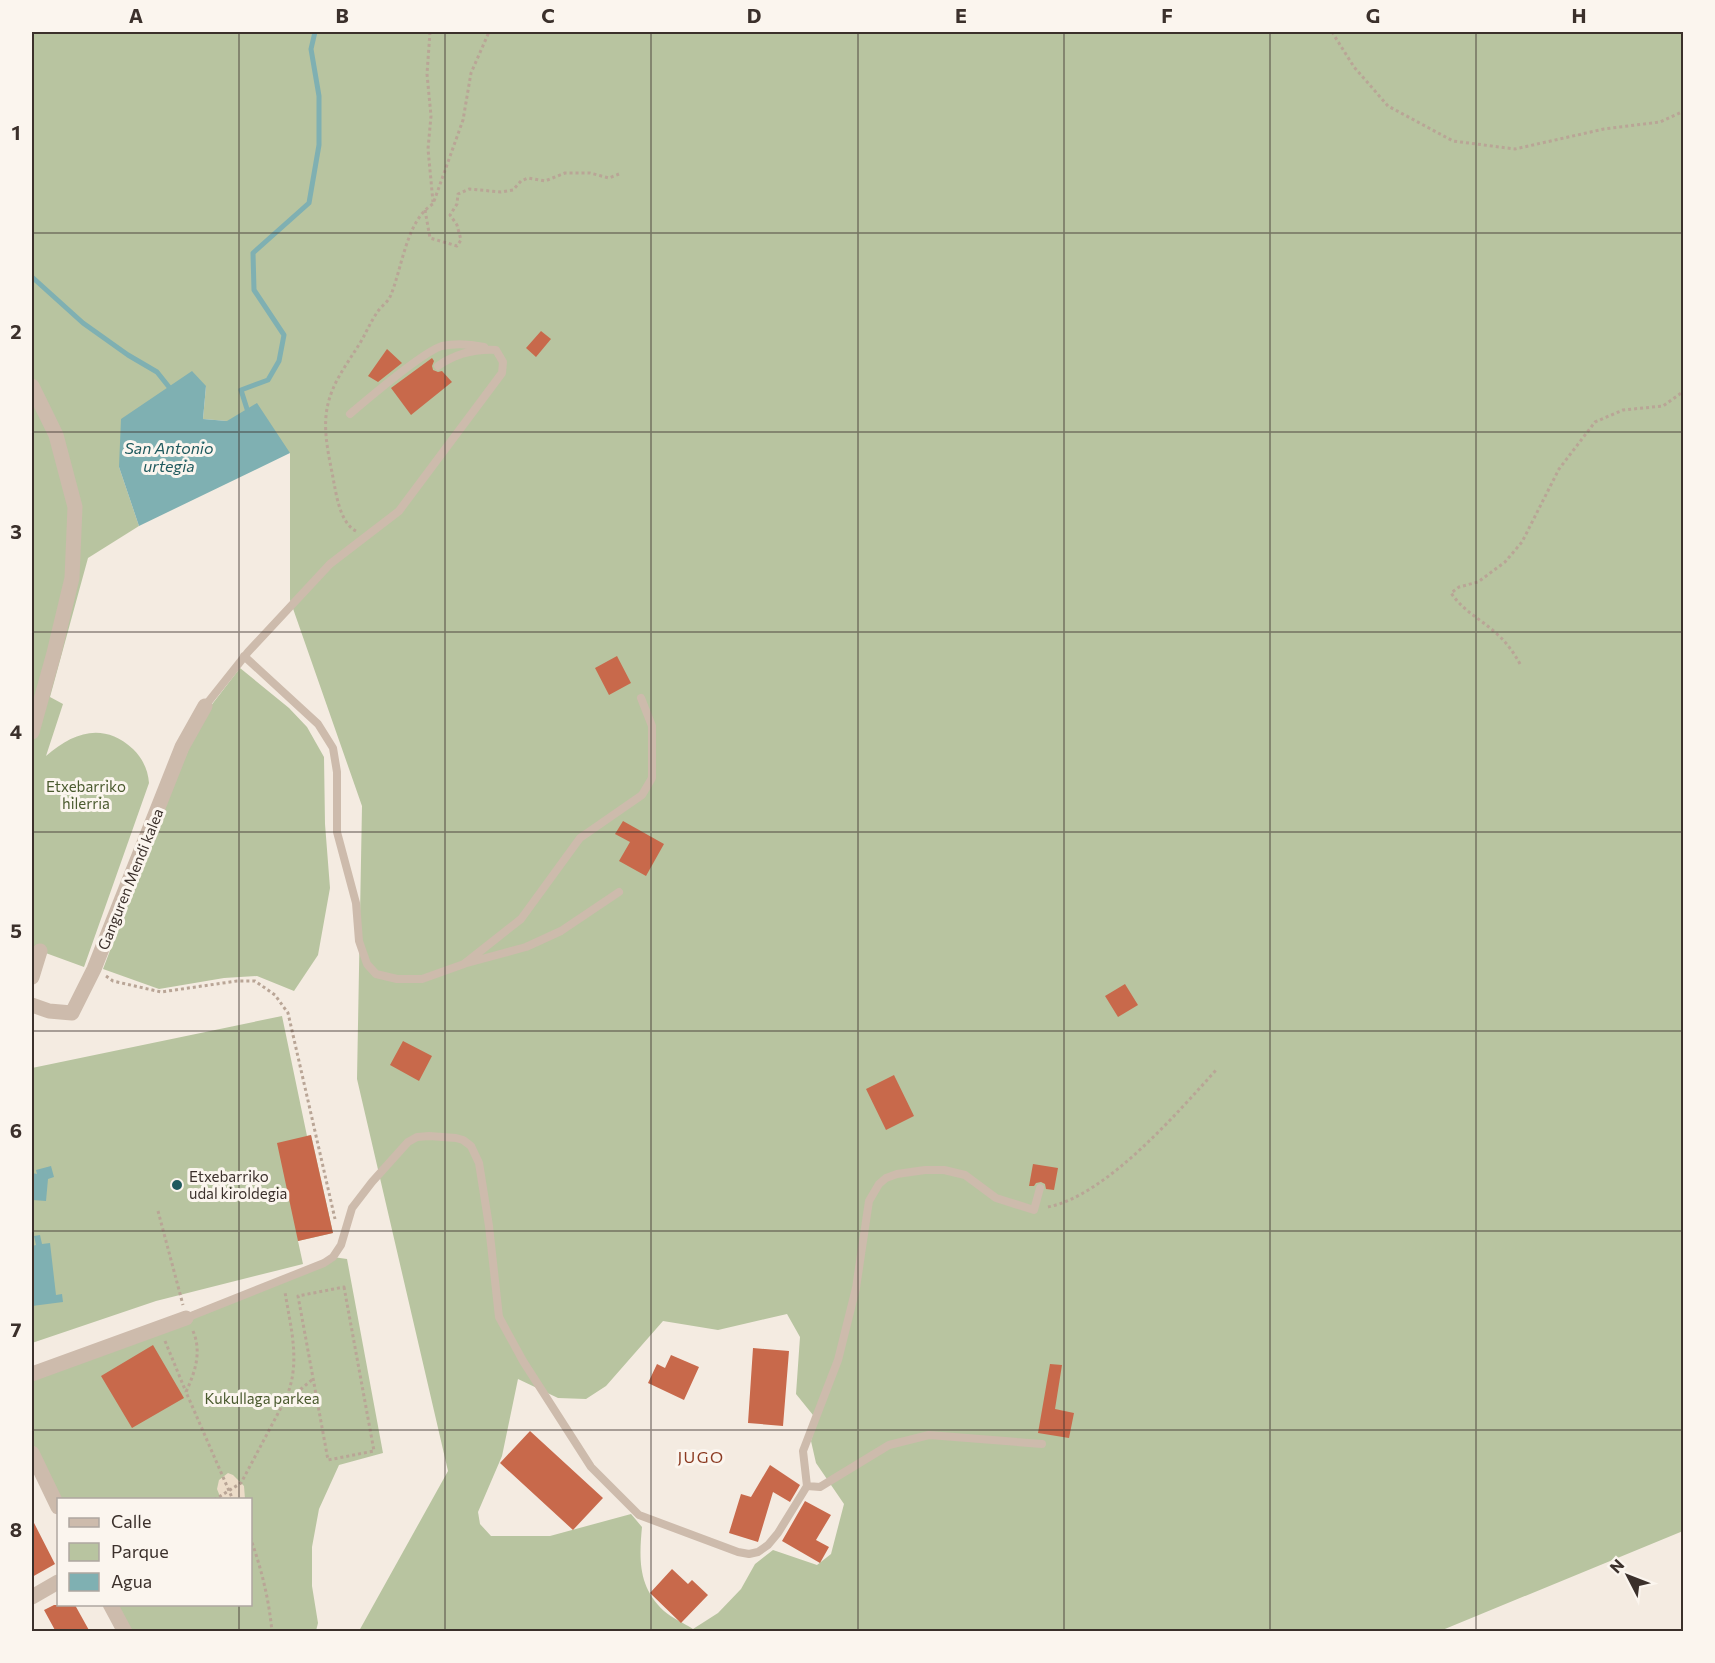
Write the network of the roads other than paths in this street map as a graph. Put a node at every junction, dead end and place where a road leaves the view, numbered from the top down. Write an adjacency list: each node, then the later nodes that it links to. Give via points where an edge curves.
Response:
1 (496, 350): 2 (lane, via 462,354); 4 (lane, via 469,344 440,347); 5 (lane, via 503,362 502,373 399,511 330,564)
2 (438, 366)
3 (32, 386): 8 (street, via 56,435 75,507 72,578)
4 (350, 414)
5 (244, 656): 7 (lane); 11 (lane, via 318,724 333,748 337,832 367,964 376,974 422,979)
6 (641, 698): 11 (lane, via 652,726 652,778 642,795 580,838 521,919)
7 (205, 706): 13 (street, Ganguren Mendi kalea, via 182,747 94,969 72,1013)
8 (32, 732)
9 (619, 892): 11 (lane, via 561,931 526,947)
10 (40, 951): 12 (street)
11 (464, 964)
12 (32, 977)
13 (32, 1005)
14 (1040, 1188): 19 (lane, via 1034,1210 996,1198 964,1175 945,1170 897,1174 879,1184 869,1201 856,1288 838,1360 803,1451)
15 (186, 1318): 16 (street); 19 (lane, via 333,1257 341,1245 352,1208 408,1142 429,1136 456,1138 471,1146 479,1163 499,1317 591,1467 626,1503 639,1515 749,1554 768,1545)
16 (32, 1374)
17 (1042, 1444): 19 (lane, via 929,1435 889,1445 820,1487)
18 (32, 1453): 20 (street)
19 (807, 1486)
20 (57, 1505)
21 (57, 1583): 22 (street)
22 (32, 1597)
23 (111, 1606): 24 (street)
24 (125, 1632)

